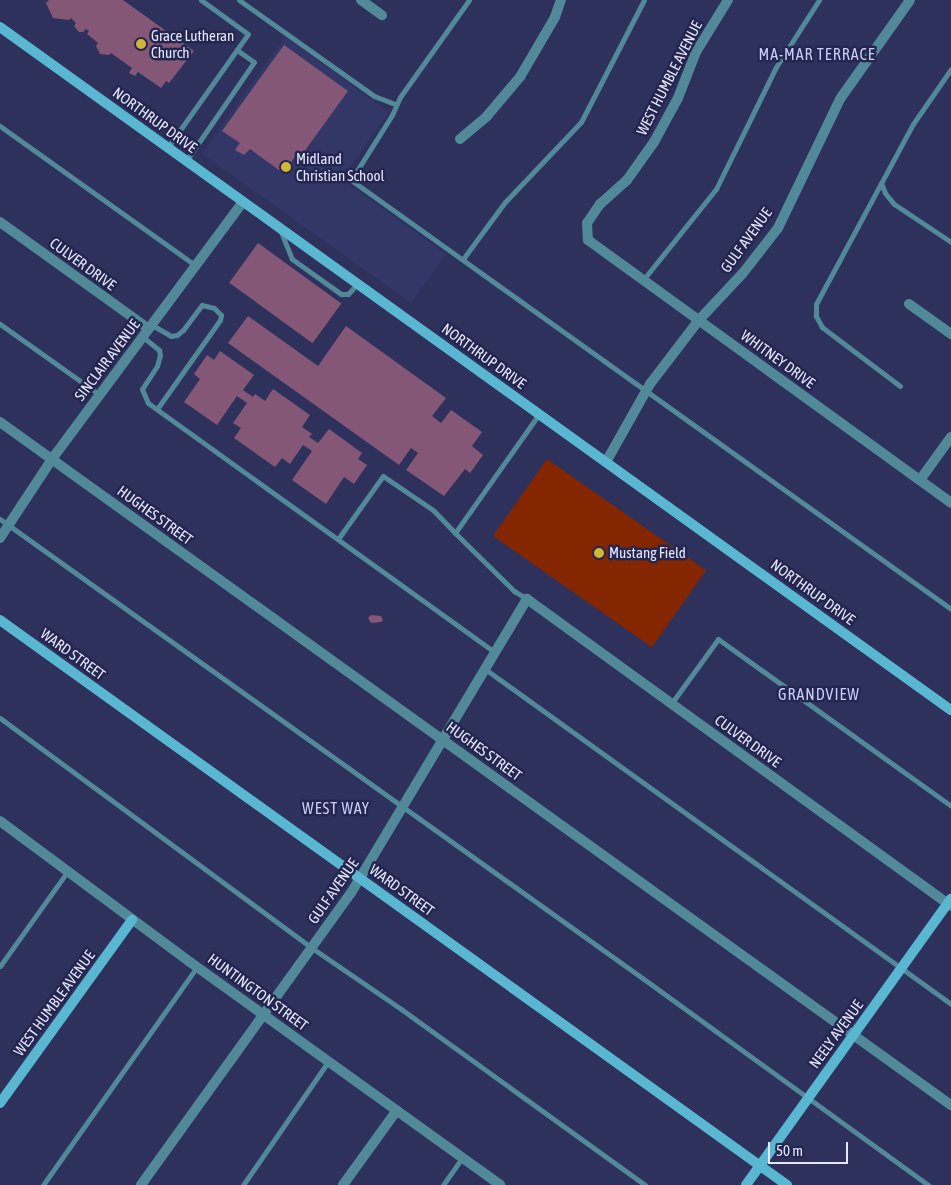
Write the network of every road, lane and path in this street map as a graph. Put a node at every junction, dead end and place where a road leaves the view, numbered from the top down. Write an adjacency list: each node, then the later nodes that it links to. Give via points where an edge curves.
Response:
1 (201, 0): 12 (lane, via 248,34)
2 (239, 0): 14 (lane, via 374,96)
3 (361, 0): 10 (street)
4 (469, 0): 14 (lane)
5 (561, 0): 16 (street, via 520,77 487,116)
6 (644, 0): 25 (lane, via 581,122 505,202)
7 (728, 0): 23 (street, WEST HUMBLE AVENUE, via 696,52 678,98 654,142 628,180 600,204 587,224)
8 (819, 0): 27 (lane, via 776,67 716,189)
9 (910, 0): 30 (street, GULF AVENUE, via 840,99 778,228 743,273)
10 (382, 15)
11 (0, 28): 17 (street, NORTHRUP DRIVE)
12 (237, 50): 17 (lane); 18 (lane, via 254,62)
13 (951, 69): 19 (lane, via 913,124)
14 (395, 104): 25 (lane, via 392,115 351,180)
15 (0, 126): 26 (lane)
16 (460, 139)
17 (168, 148): 18 (street, NORTHRUP DRIVE)
18 (186, 161): 20 (street, NORTHRUP DRIVE)
19 (881, 183): 24 (lane, via 894,204); 34 (lane, via 816,304 816,316 822,327)
20 (243, 202): 22 (street, NORTHRUP DRIVE); 26 (street, SINCLAIR AVENUE)
21 (0, 222): 32 (street, CULVER DRIVE)
22 (280, 229): 28 (street, NORTHRUP DRIVE); 28 (lane, via 292,260 341,294 348,294)
23 (588, 240): 27 (street, WHITNEY DRIVE)
24 (951, 242)
25 (463, 259): 35 (lane)
26 (196, 266): 32 (street, SINCLAIR AVENUE)
27 (643, 280): 30 (street, WHITNEY DRIVE)
28 (357, 284): 38 (street, NORTHRUP DRIVE)
29 (909, 304): 33 (street)
30 (699, 320): 35 (street, GULF AVENUE); 43 (street, WHITNEY DRIVE)
31 (0, 324): 36 (lane)
32 (148, 330): 36 (street, SINCLAIR AVENUE); 37 (lane, via 159,350 160,359 142,393 148,403); 37 (lane, via 177,335 202,305 214,308 221,316)
33 (951, 334)
34 (900, 386)
35 (645, 392): 42 (street, GULF AVENUE); 50 (lane)
36 (100, 395): 41 (street, SINCLAIR AVENUE)
37 (158, 409): 48 (lane)
38 (539, 414): 42 (street, NORTHRUP DRIVE); 46 (lane)
39 (0, 422): 41 (street, HUGHES STREET)
40 (951, 437): 43 (street)
41 (52, 459): 45 (street, SINCLAIR AVENUE); 57 (street, HUGHES STREET)
42 (606, 462): 55 (street, NORTHRUP DRIVE)
43 (920, 480): 44 (street, WHITNEY DRIVE)
44 (951, 503)
45 (4, 522): 47 (street, SINCLAIR AVENUE); 59 (lane)
46 (455, 533): 48 (lane, via 433,510 383,476); 49 (lane, via 514,591)
47 (0, 538)
48 (338, 539): 52 (lane)
49 (527, 599): 52 (street, GULF AVENUE); 54 (street, CULVER DRIVE)
50 (951, 609)
51 (0, 620): 62 (street, WARD STREET)
52 (495, 653): 53 (street, GULF AVENUE)
53 (485, 669): 57 (street, GULF AVENUE); 68 (lane)
54 (671, 704): 58 (lane, via 718,639); 63 (street, CULVER DRIVE)
55 (951, 710)
56 (0, 718): 65 (lane)
57 (443, 740): 59 (street, GULF AVENUE); 71 (street, HUGHES STREET)
58 (951, 806)
59 (403, 808): 62 (street, GULF AVENUE); 73 (lane)
60 (0, 821): 61 (street, HUNTINGTON STREET)
61 (67, 872): 64 (street, HUNTINGTON STREET); 66 (lane)
62 (360, 879): 65 (street, GULF AVENUE); 78 (street, WARD STREET)
63 (950, 903): 68 (street, NEELY AVENUE)
64 (132, 920): 67 (street, HUNTINGTON STREET); 74 (street, WEST HUMBLE AVENUE)
65 (312, 948): 70 (street, GULF AVENUE); 85 (lane)
66 (0, 966)
67 (197, 967): 70 (street, HUNTINGTON STREET); 79 (lane)
68 (901, 969): 69 (lane); 71 (street, NEELY AVENUE)
69 (951, 1004)
70 (263, 1015): 72 (street, HUNTINGTON STREET); 80 (street, GULF AVENUE)
71 (854, 1035): 73 (street, NEELY AVENUE); 75 (street, HUGHES STREET)
72 (329, 1062): 76 (street, HUNTINGTON STREET); 81 (lane)
73 (808, 1099): 78 (street, NEELY AVENUE); 88 (lane)
74 (0, 1103)
75 (951, 1105)
76 (397, 1110): 77 (street, HUNTINGTON STREET); 82 (street)
77 (462, 1158): 83 (lane); 84 (street, HUNTINGTON STREET)
78 (760, 1166): 86 (street, NEELY AVENUE); 87 (street, WARD STREET)
79 (43, 1185)
80 (141, 1185)
81 (243, 1185)
82 (343, 1185)
83 (443, 1185)
84 (500, 1185)
85 (645, 1185)
86 (746, 1185)
87 (787, 1185)
88 (928, 1185)

